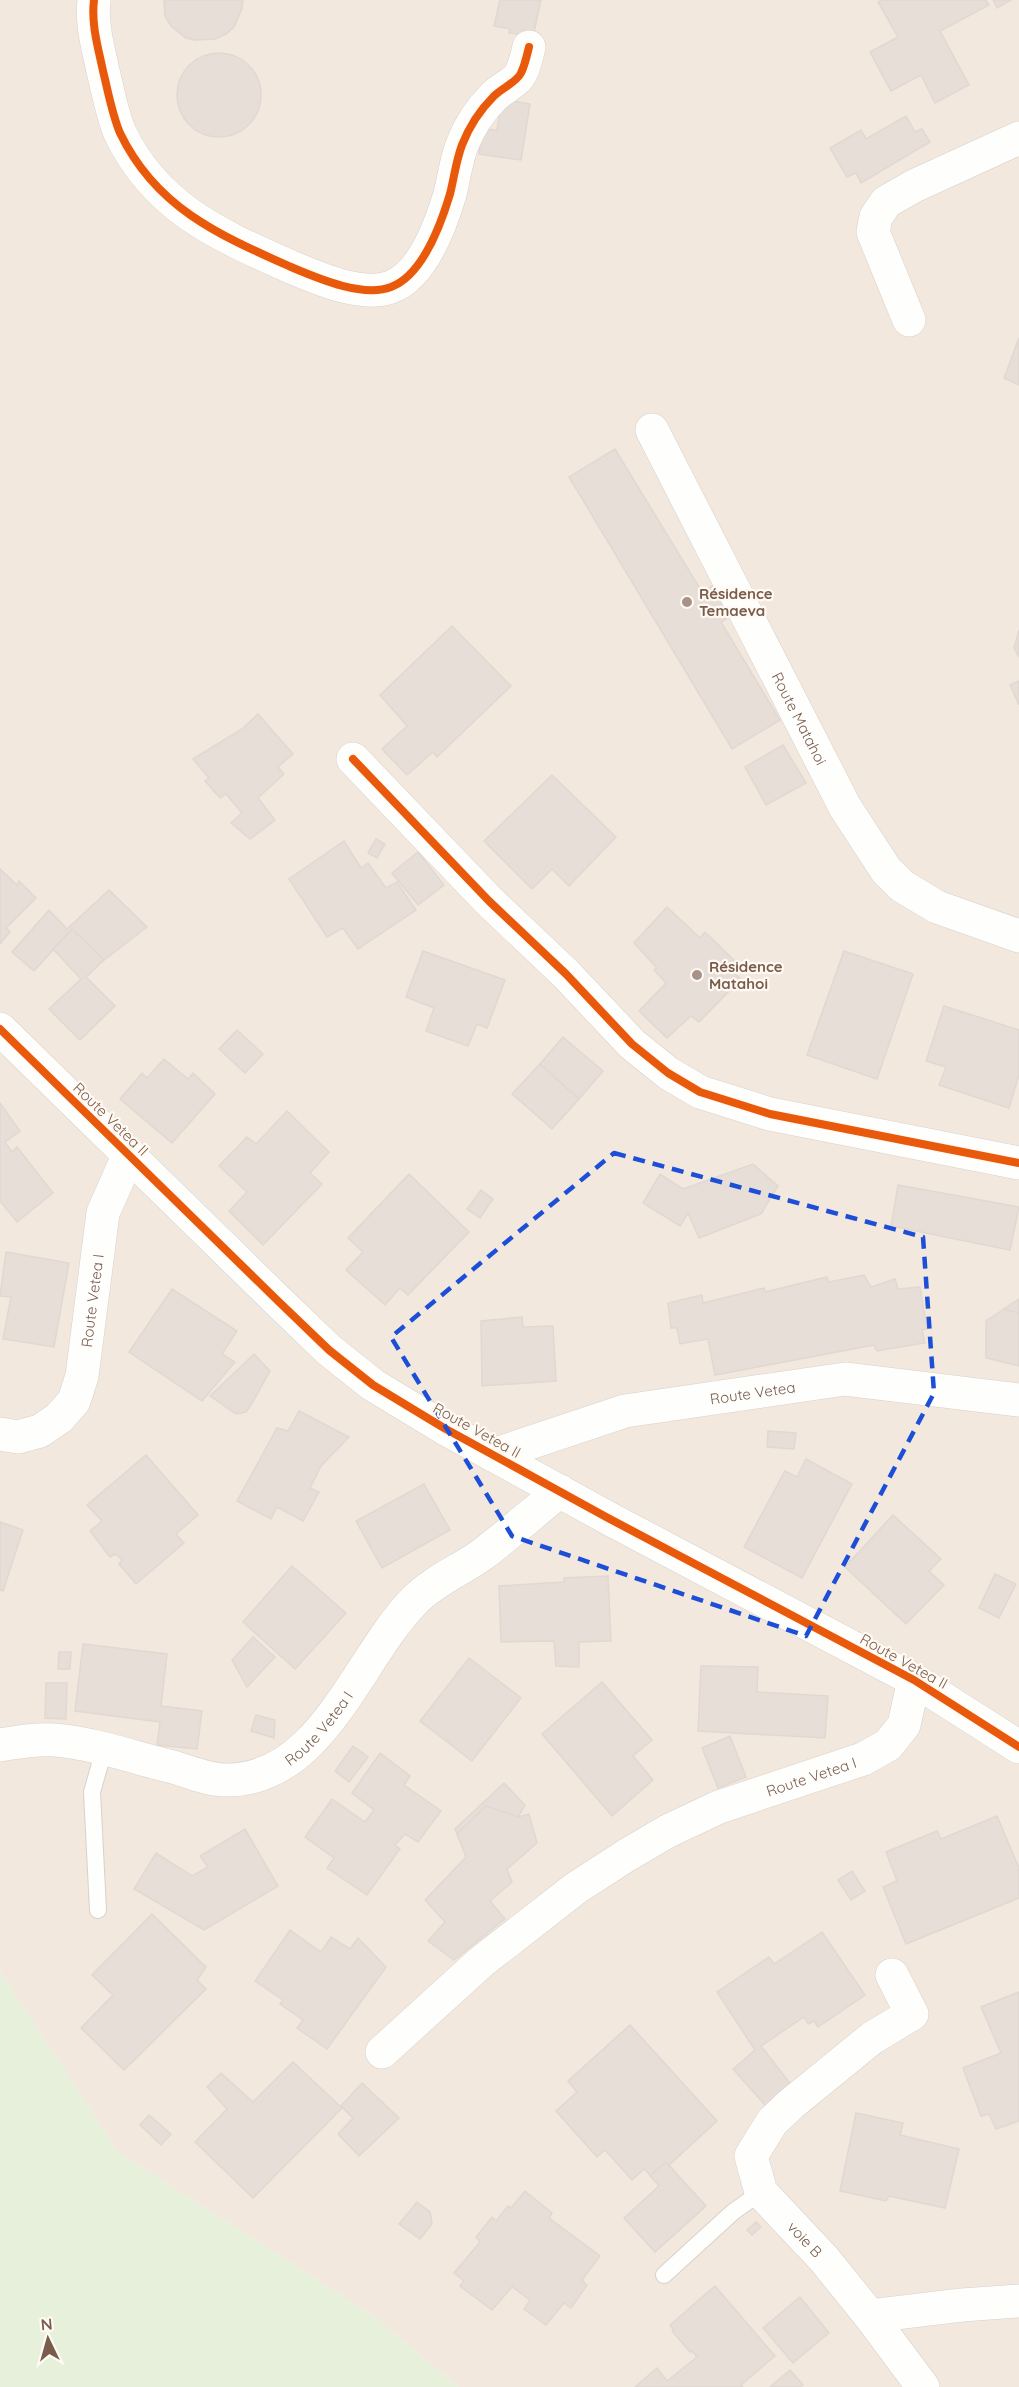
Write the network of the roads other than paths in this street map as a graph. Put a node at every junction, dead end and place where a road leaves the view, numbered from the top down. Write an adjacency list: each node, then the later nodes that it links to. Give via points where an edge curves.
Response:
1 (93, 9): 2 (street, via 107,87 120,132 141,168 167,198 207,227 263,254 320,280 359,290 390,288 416,269 432,240 461,147 473,122 494,96 521,74)
2 (529, 47)
3 (1019, 138): 4 (street, via 914,186 886,202 876,217 873,232)
4 (909, 320)
5 (652, 430): 7 (street, Route Matahoi, via 845,807 886,870 902,886 937,907)
6 (353, 759): 10 (street, via 632,1044 668,1073 700,1092 770,1114)
7 (1019, 936)
8 (0, 1029): 9 (street, Route Vetea II)
9 (129, 1154): 12 (street, Route Vetea I, via 103,1214 82,1376 74,1401 40,1431 18,1437); 13 (street, Route Vetea II, via 338,1357 373,1385)
10 (1019, 1163)
11 (1019, 1400): 13 (street, Route Vetea, via 845,1379 625,1412)
12 (0, 1434)
13 (493, 1455): 14 (street, Route Vetea II)
14 (560, 1491): 15 (street, Route Vetea II); 18 (street, Route Vetea I, via 481,1555 416,1599 388,1631 320,1732 298,1753 275,1767 253,1776 226,1780)
15 (914, 1680): 17 (street, Route Vetea II); 21 (street, Route Vetea I, via 904,1725 888,1745 852,1763 719,1808 627,1855 576,1888 481,1962)
16 (0, 1745): 18 (street, Route Vetea I, via 54,1740)
17 (1019, 1747)
18 (104, 1750): 19 (lane, via 92,1792)
19 (98, 1910)
20 (892, 1975): 22 (street, voie B, via 912,2014 872,2038 772,2122 751,2156)
21 (382, 2052)
22 (761, 2192): 23 (lane, via 733,2212); 25 (street, voie B, via 824,2259)
23 (664, 2276)
24 (1019, 2301): 25 (street)
25 (870, 2316): 26 (street, voie B)
26 (923, 2387)

